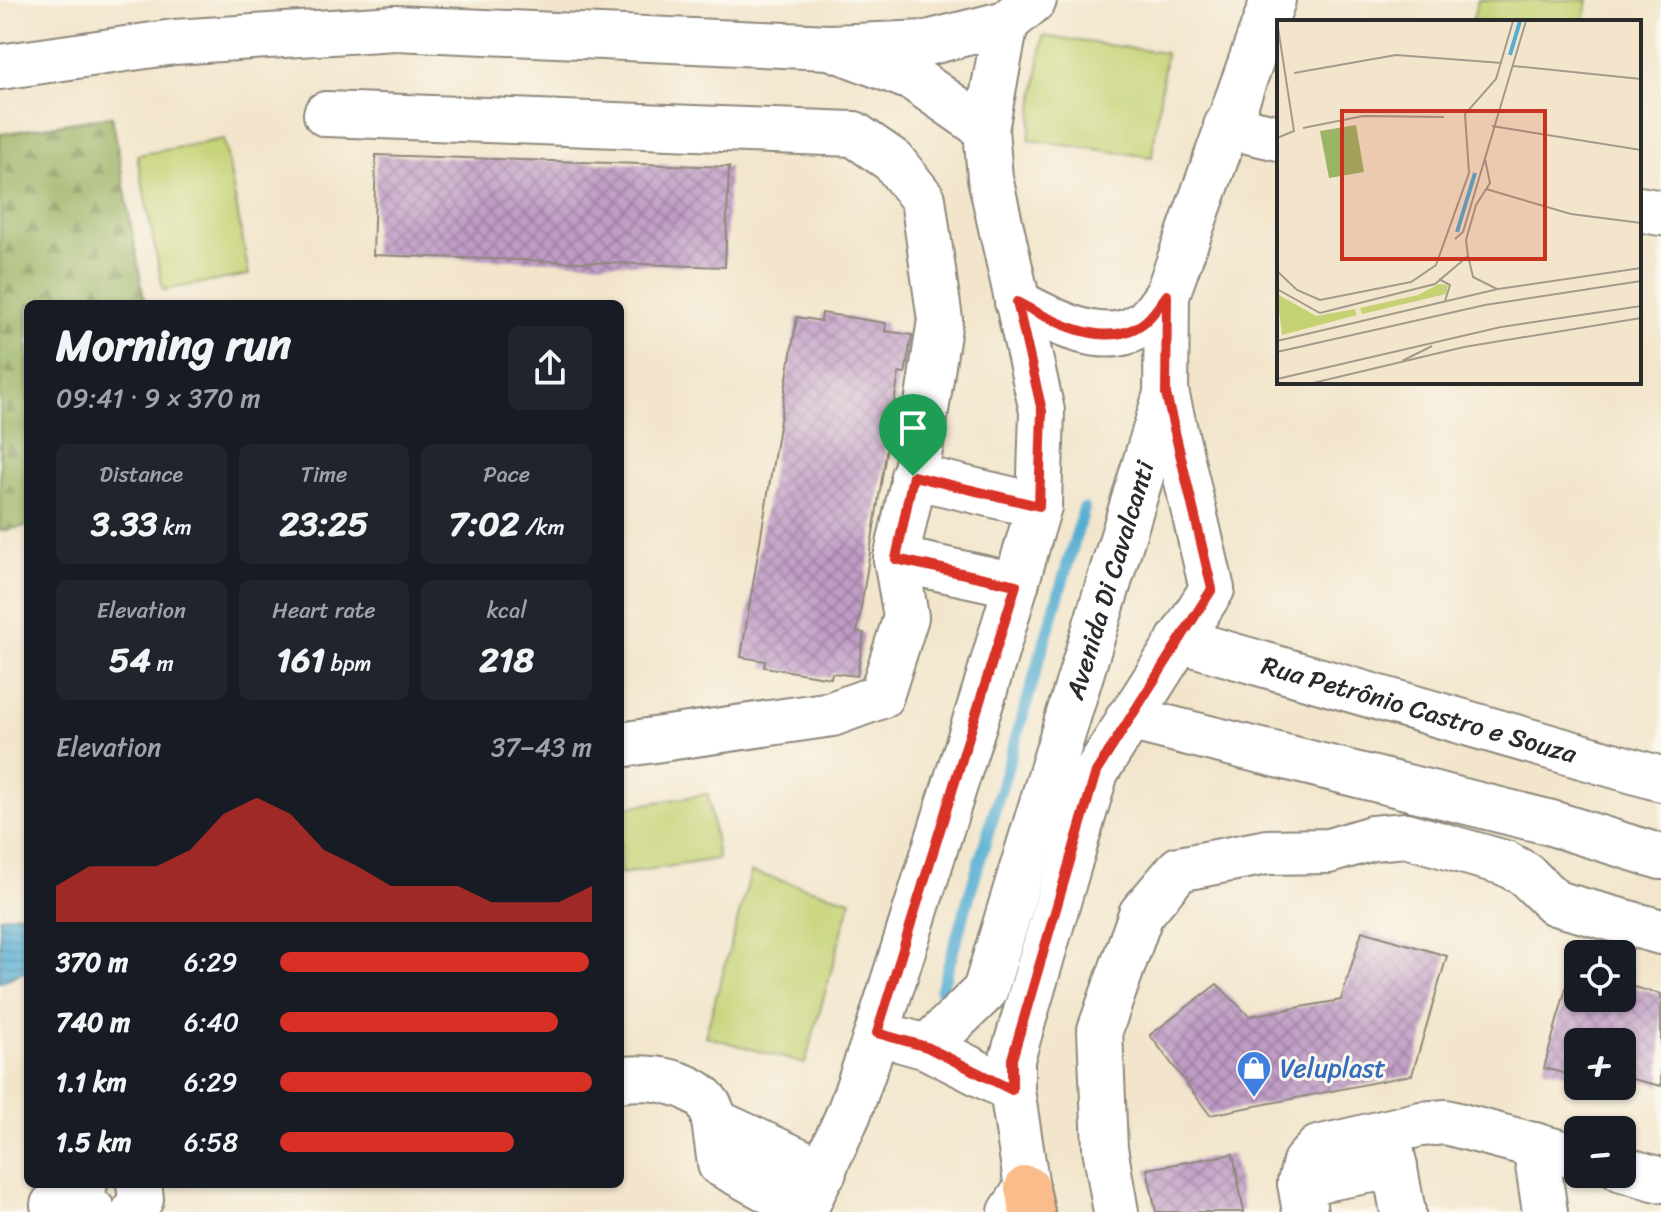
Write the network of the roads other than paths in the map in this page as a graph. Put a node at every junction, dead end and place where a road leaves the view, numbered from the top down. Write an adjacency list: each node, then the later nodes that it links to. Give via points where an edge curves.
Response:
1 (1273, 0): 6 (street, Avenida Di Cavalcanti)
2 (1020, 12): 3 (street, via 927,43); 7 (street)
3 (830, 47): 4 (street, via 395,28 174,42); 7 (street, via 914,79)
4 (0, 67)
5 (326, 114): 14 (street, via 854,134 893,161 923,199 940,320)
6 (1226, 126): 8 (street); 11 (street, Avenida Di Cavalcanti)
7 (986, 129): 12 (street, via 990,178)
8 (1277, 138)
9 (1641, 209): 10 (street)
10 (1661, 213)
11 (1167, 295): 12 (street, via 1142,325 1112,335 1064,327); 13 (street, Avenida Di Cavalcanti)
12 (1017, 302): 15 (street, via 1042,411)
13 (1166, 394): 18 (street, via 1212,589); 25 (street, Avenida Di Cavalcanti, via 985,991)
14 (913, 476): 15 (street); 16 (street)
15 (1039, 498): 17 (street)
16 (896, 559): 17 (street); 20 (street, via 906,617 881,696 832,714)
17 (1016, 585): 24 (street)
18 (1179, 640): 19 (street); 21 (street, Rua Petrônio Castro e Souza)
19 (1128, 718): 22 (street, via 1548,822); 27 (street, via 1096,772 1012,1059)
20 (624, 744)
21 (1661, 779)
22 (1661, 857)
23 (1661, 932): 38 (street, via 1555,903 1505,863 1406,835 1329,851 1267,852 1179,869 1141,914 1100,1030 1105,1148)
24 (877, 1033): 25 (street); 32 (street)
25 (927, 1047): 27 (street)
26 (624, 1079): 28 (street, via 661,1079 697,1093 713,1111)
27 (1012, 1090): 36 (street)
28 (714, 1121): 32 (street); 37 (street, via 720,1164)
29 (1535, 1145): 30 (street, via 1446,1122); 31 (street); 40 (street)
30 (1391, 1149): 35 (street, via 1318,1148 1305,1162); 39 (street)
31 (1564, 1153)
32 (824, 1172): 37 (street)
33 (1636, 1173): 34 (street)
34 (1661, 1180)
35 (1303, 1197)
36 (1023, 1204)
37 (805, 1211)
38 (1116, 1212)
39 (1403, 1212)
40 (1545, 1212)

